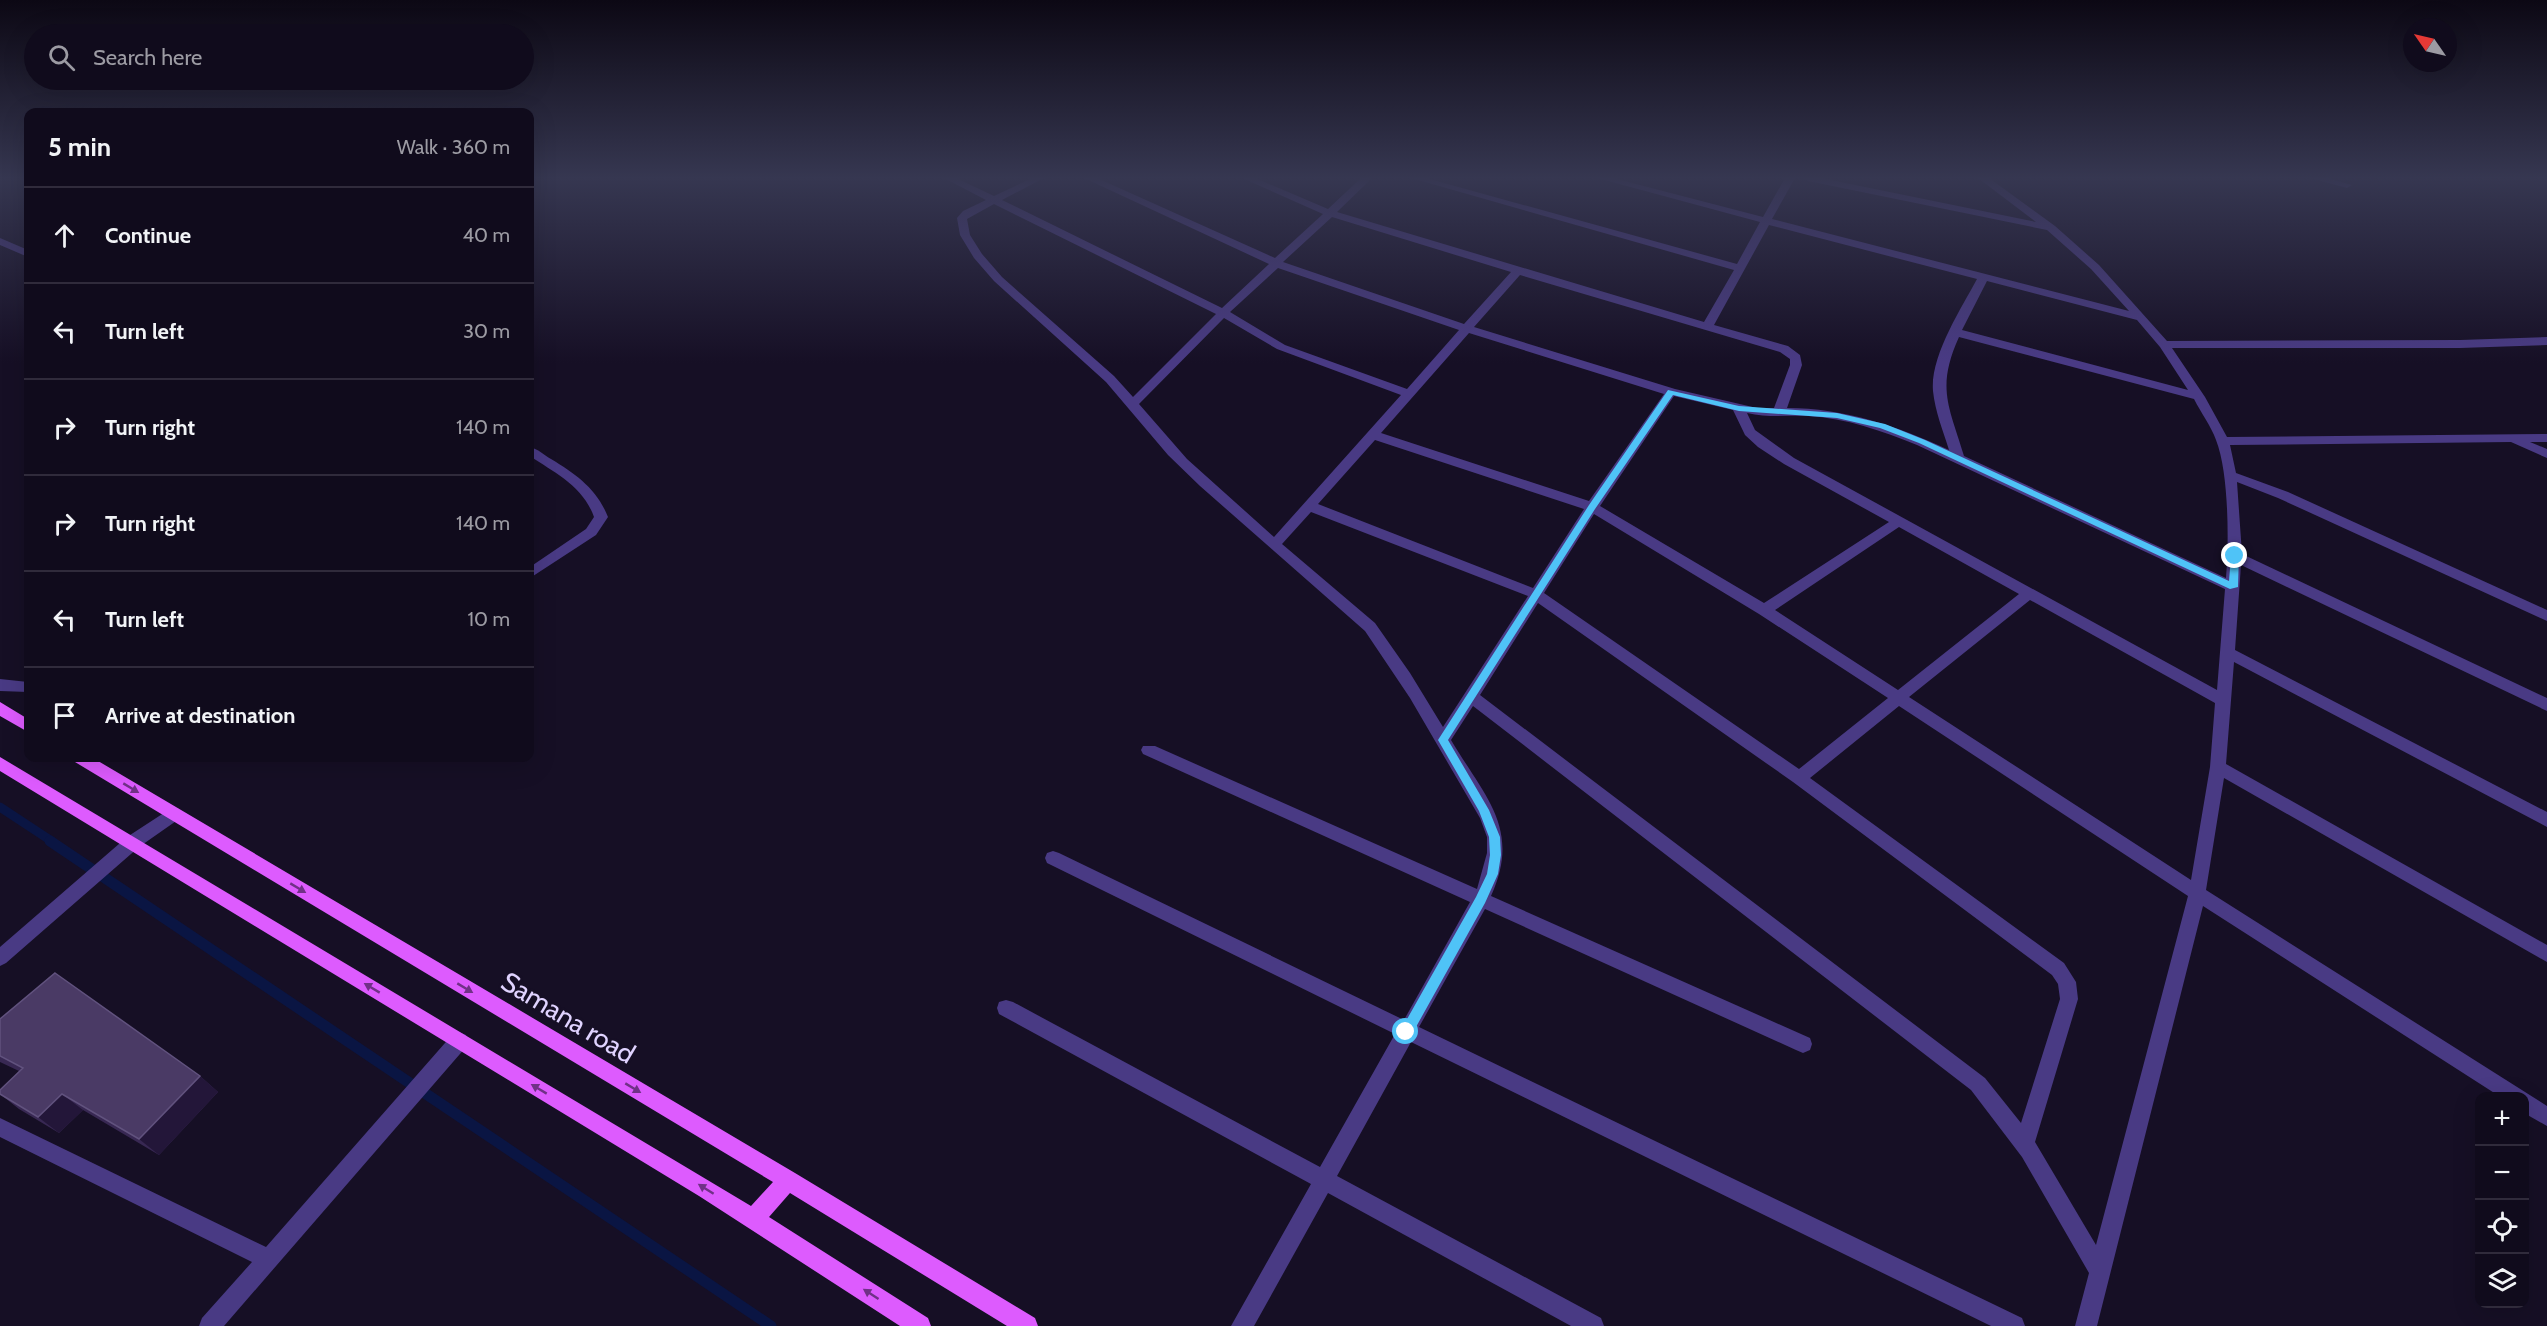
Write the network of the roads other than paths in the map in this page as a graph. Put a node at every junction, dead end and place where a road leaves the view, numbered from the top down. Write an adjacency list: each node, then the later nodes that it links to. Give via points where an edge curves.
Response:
1 (968, 240): 26 (street, via 1011,294 1111,380)
2 (1074, 240): 16 (street)
3 (1225, 240): 12 (street)
4 (1303, 240): 12 (street)
5 (1417, 240): 14 (street)
6 (1638, 240): 13 (street)
7 (1754, 240): 13 (street)
8 (1844, 240): 15 (street)
9 (2064, 240): 17 (street)
10 (0, 241): 11 (street)
11 (24, 252)
12 (1278, 264): 16 (street); 19 (street)
13 (1739, 268): 18 (street)
14 (1518, 271): 18 (street); 19 (street)
15 (1984, 277): 17 (street); 20 (street)
16 (1223, 313): 24 (street, via 1296,354); 26 (street)
17 (2141, 318): 22 (street)
18 (1708, 326): 28 (street, via 1784,349 1796,358)
19 (1467, 329): 23 (street); 24 (street)
20 (1956, 332): 25 (street); 35 (street, via 1939,382)
21 (2547, 341): 22 (street)
22 (2164, 345): 25 (street)
23 (1671, 392): 27 (street); 38 (street)
24 (1410, 394): 29 (street)
25 (2199, 397): 32 (street)
26 (1132, 405): 40 (street, via 1182,462)
27 (1739, 409): 28 (street); 39 (street, via 1749,432 1762,444)
28 (1779, 413): 35 (street, via 1809,412 1861,420)
29 (1374, 435): 37 (street); 38 (street)
30 (2547, 438): 31 (street)
31 (2511, 439): 32 (street); 34 (street)
32 (2223, 441): 36 (street)
33 (534, 454): 42 (street, via 585,489 598,505 601,517 591,532)
34 (2547, 454)
35 (1958, 459): 43 (street)
36 (2230, 475): 41 (street); 47 (street, via 2283,495)
37 (1309, 506): 40 (street); 45 (street)
38 (1592, 507): 45 (street); 46 (street)
39 (1899, 521): 44 (street); 46 (street)
40 (1275, 544): 57 (street, via 1370,627 1396,660)
41 (2235, 556): 43 (street); 54 (street)
42 (534, 570)
43 (2233, 587): 48 (street)
44 (2029, 593): 52 (street); 53 (street)
45 (1536, 594): 51 (street); 62 (street)
46 (1764, 610): 52 (street)
47 (2547, 616)
48 (2227, 652): 53 (street); 64 (street)
49 (0, 685): 50 (street)
50 (24, 687)
51 (1471, 696): 57 (street); 79 (street, via 1978,1084)
52 (1899, 698): 62 (street); 67 (street)
53 (2223, 700): 61 (street)
54 (2547, 705)
55 (0, 708): 56 (main road)
56 (24, 723)
57 (1443, 740): 68 (street, via 1484,810 1495,837 1492,874)
58 (1149, 750): 68 (street)
59 (88, 762): 63 (main road, Samana road, one-way to 63)
60 (0, 763): 65 (main road)
61 (2218, 767): 67 (street); 69 (street)
62 (1799, 778): 79 (street, via 2058,969 2067,982 2068,999)
63 (173, 814): 65 (street); 80 (main road, Samana road, one-way to 80)
64 (2547, 820)
65 (133, 842): 70 (street); 73 (main road, one-way to 65)
66 (1053, 858): 72 (street)
67 (2197, 893): 75 (street); 84 (street)
68 (1481, 899): 72 (street); 74 (street)
69 (2547, 954)
70 (0, 958)
71 (1006, 1008): 81 (street)
72 (1406, 1032): 81 (street); 90 (street)
73 (459, 1041): 82 (main road, one-way to 73); 83 (street)
74 (1803, 1044)
75 (2510, 1092)
76 (2529, 1105): 77 (street)
77 (2547, 1117)
78 (0, 1127): 83 (street)
79 (2025, 1142): 84 (street)
80 (788, 1180): 82 (main road); 87 (main road, Samana road)
81 (1323, 1181): 88 (street); 89 (street)
82 (754, 1219): 86 (main road, one-way to 82)
83 (268, 1259): 85 (street)
84 (2099, 1270): 91 (street)
85 (210, 1326)
86 (920, 1326)
87 (1028, 1326)
88 (1242, 1326)
89 (1593, 1326)
90 (2014, 1326)
91 (2086, 1326)

